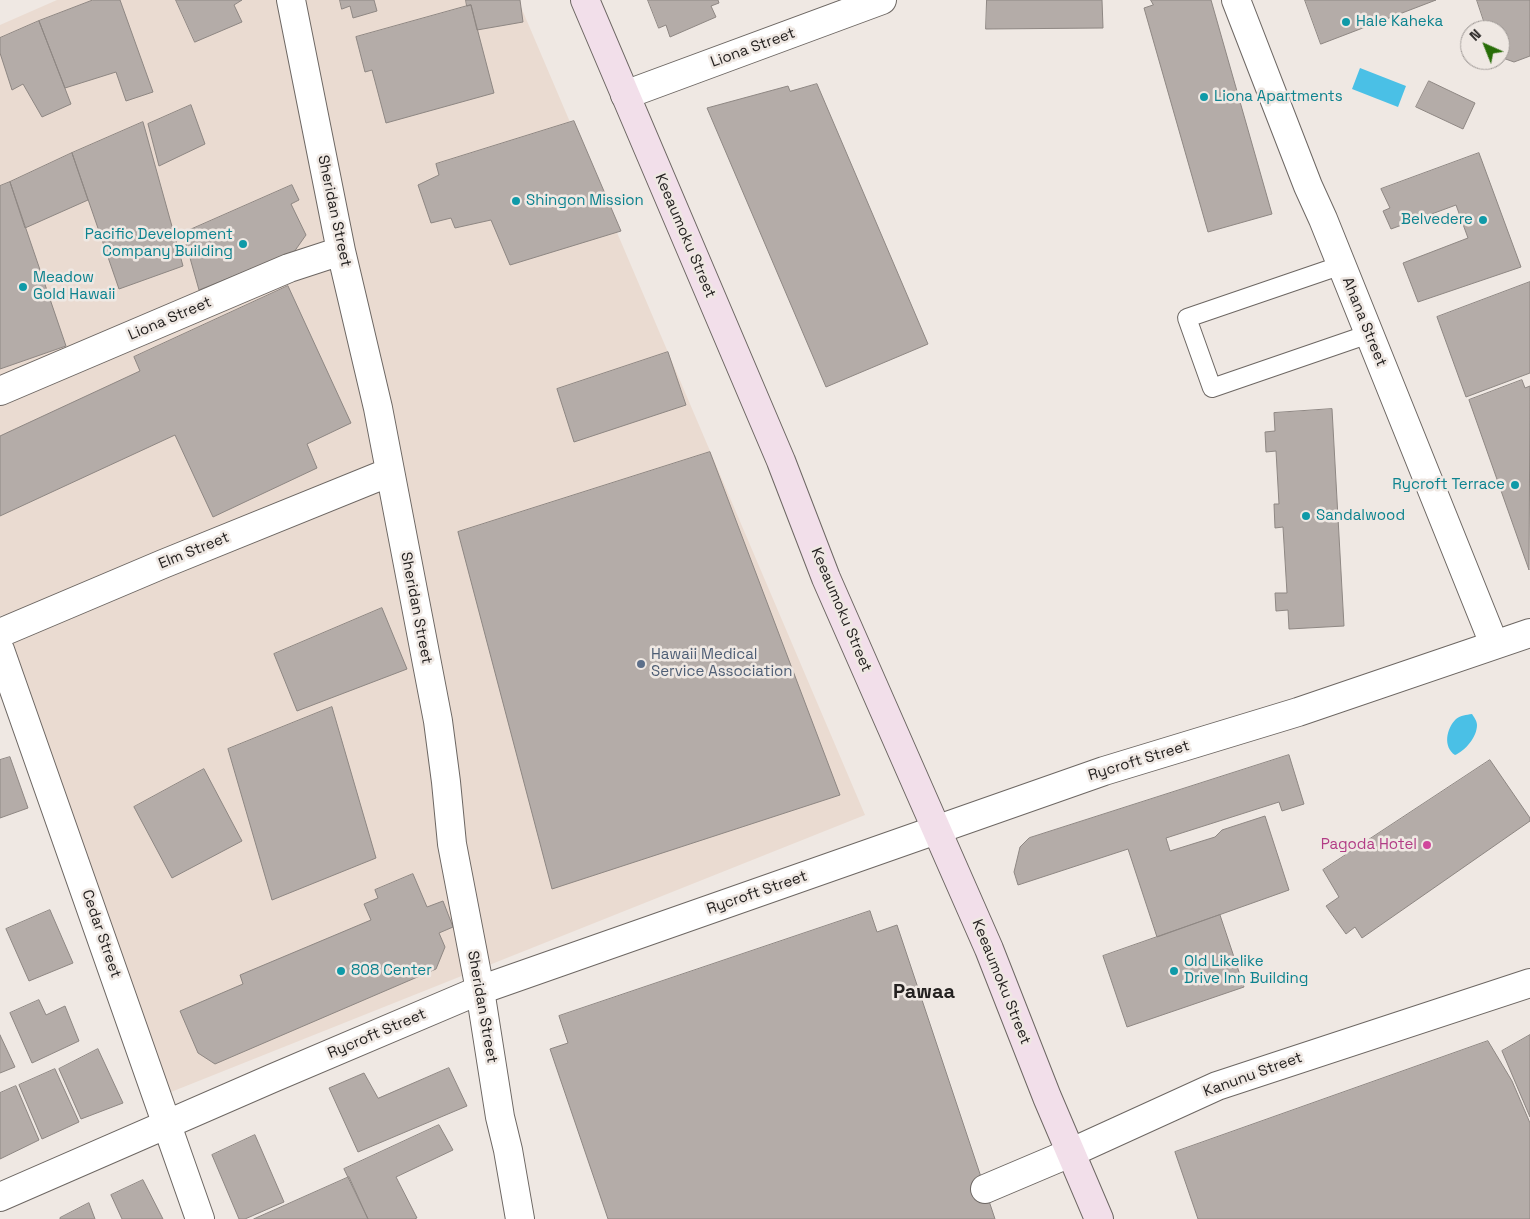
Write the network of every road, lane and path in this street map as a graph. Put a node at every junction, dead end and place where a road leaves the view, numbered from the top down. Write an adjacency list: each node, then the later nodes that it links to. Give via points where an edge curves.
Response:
1 (291, 0): 6 (street, Sheridan Street)
2 (585, 0): 5 (main road, Keeaumoku Street)
3 (882, 0): 5 (street, Liona Street)
4 (1236, 0): 7 (street, Ahana Street)
5 (625, 95): 15 (main road, Keeaumoku Street, via 781,461 826,578)
6 (341, 251): 9 (street, Liona Street, via 289,268); 10 (street, Sheridan Street)
7 (1342, 265): 8 (street, Ahana Street); 8 (lane, via 1187,318 1212,388)
8 (1369, 334): 13 (street, Ahana Street)
9 (0, 391)
10 (390, 472): 11 (street, Elm Street); 17 (street, Sheridan Street, via 438,721 452,844)
11 (0, 633)
12 (1530, 633): 13 (street, Rycroft Street)
13 (1494, 644): 15 (street, Rycroft Street, via 1298,712 1104,771)
14 (0, 650): 18 (street, Cedar Street)
15 (936, 830): 17 (street, Rycroft Street); 19 (main road, Keeaumoku Street, via 989,949)
16 (1530, 983): 19 (street, Kanunu Street, via 1216,1086)
17 (480, 990): 18 (street, Rycroft Street); 23 (street, Sheridan Street)
18 (166, 1126): 21 (street, Rycroft Street); 22 (street, Cedar Street)
19 (1070, 1153): 20 (street, Kanunu Street); 24 (main road, Keeaumoku Street)
20 (985, 1189)
21 (0, 1198)
22 (200, 1219)
23 (520, 1219)
24 (1099, 1219)

